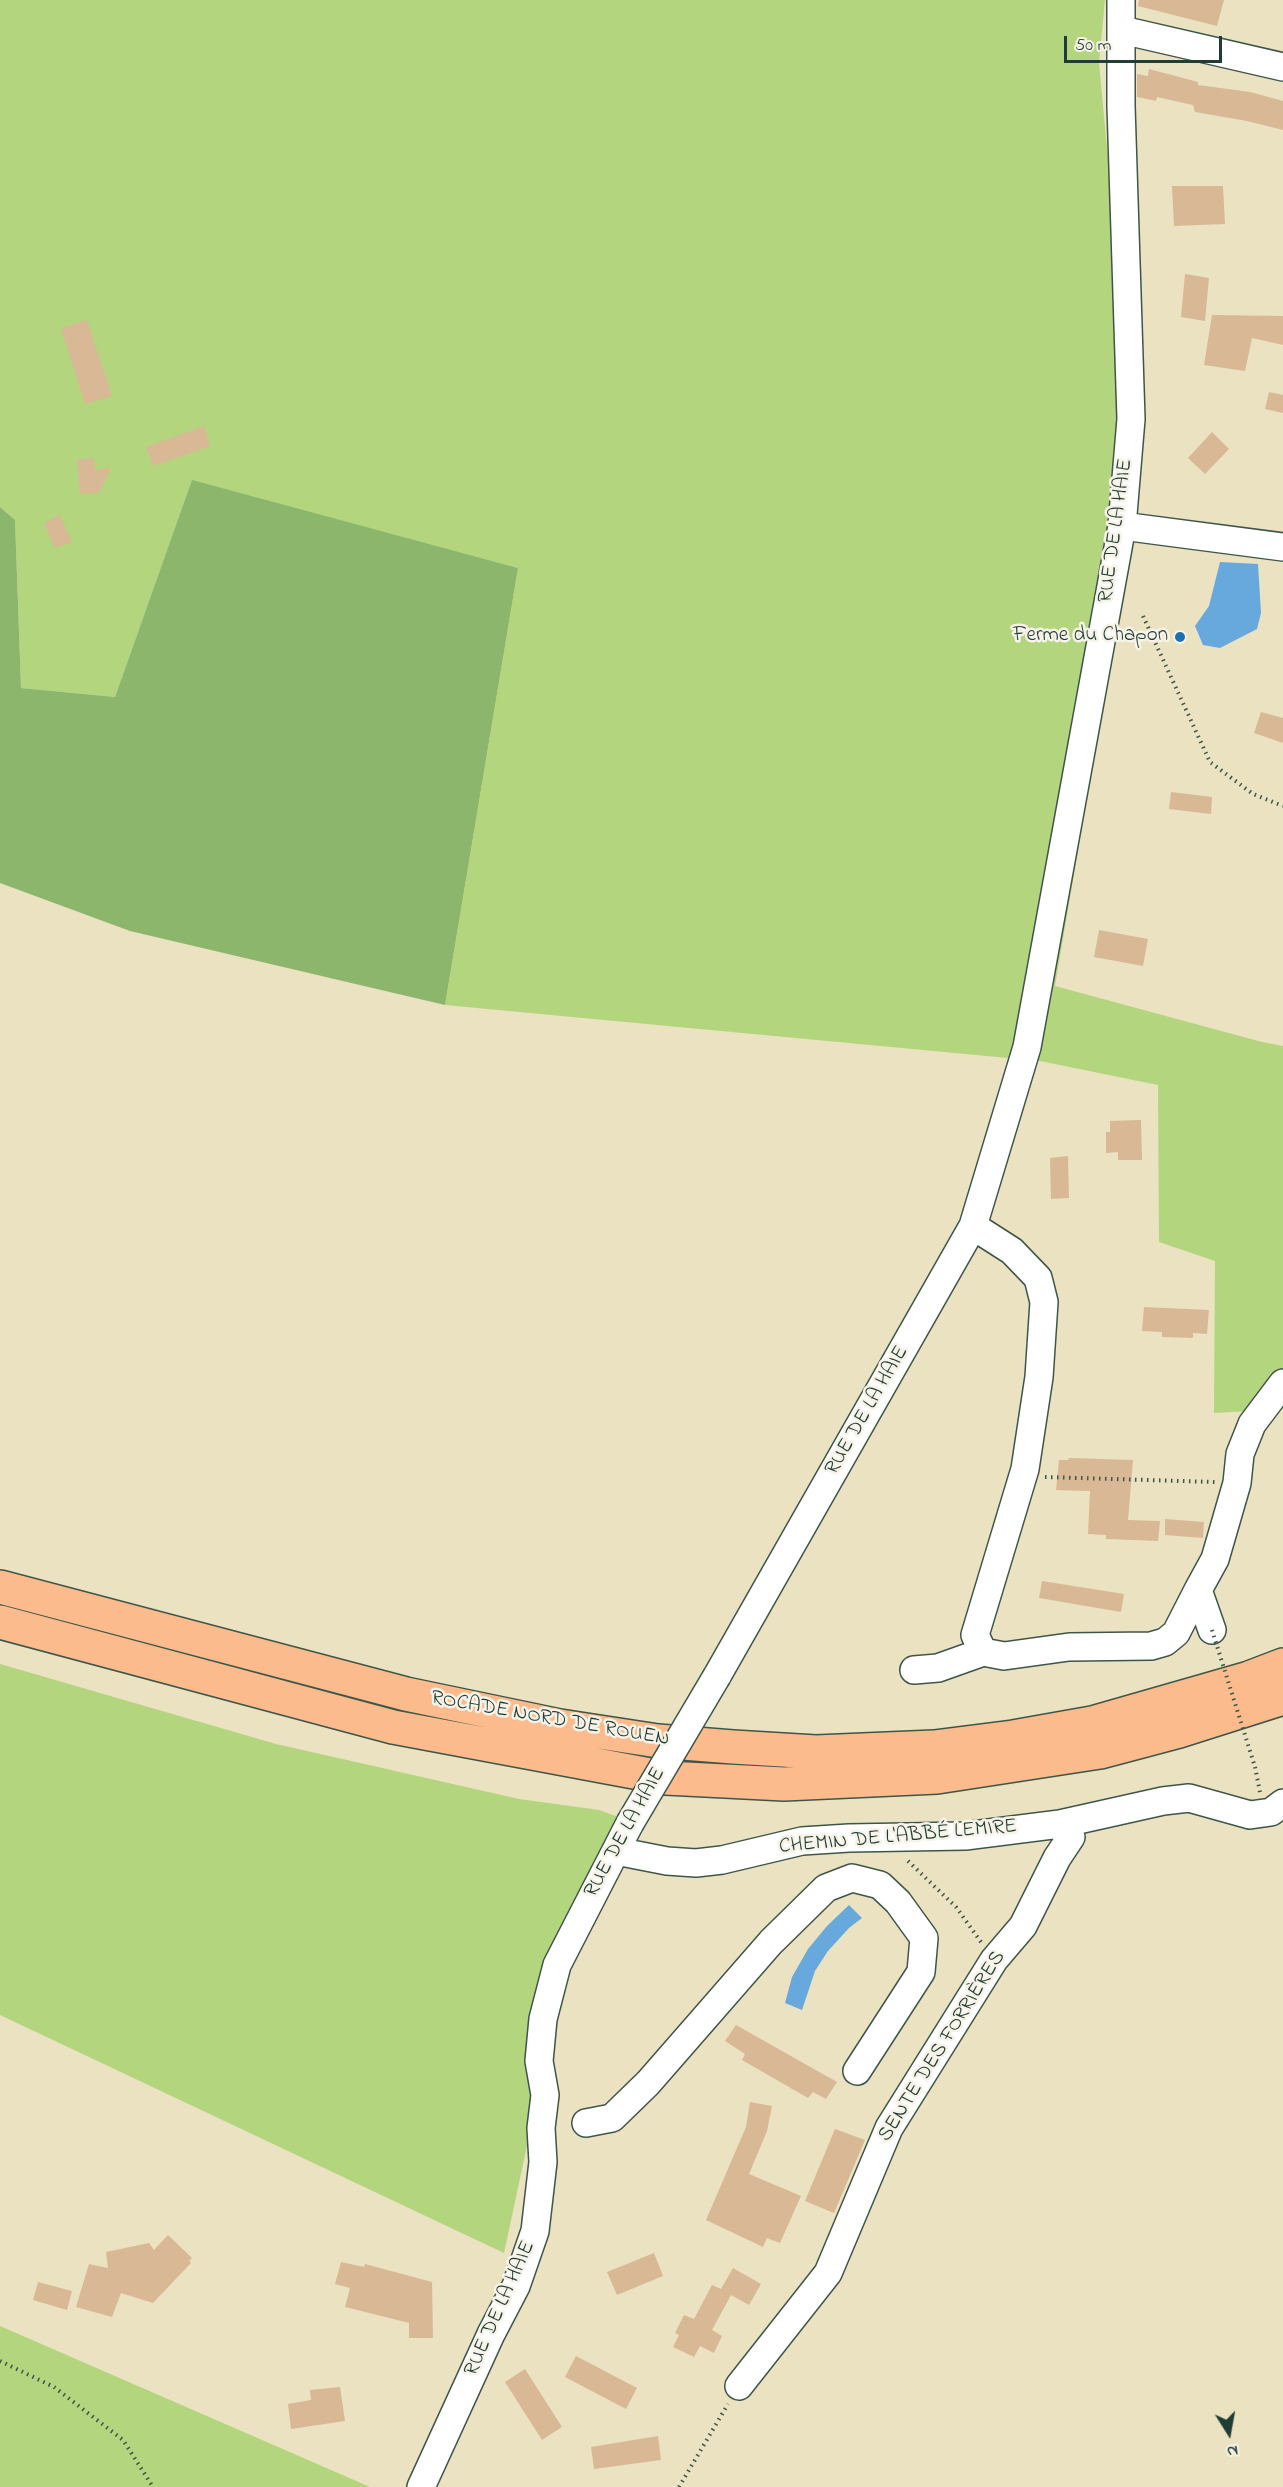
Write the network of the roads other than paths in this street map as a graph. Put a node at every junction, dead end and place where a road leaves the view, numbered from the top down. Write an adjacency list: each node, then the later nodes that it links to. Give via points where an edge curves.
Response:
1 (1121, 0): 2 (street, RUE DE LA HAIE)
2 (1122, 30): 3 (street); 4 (street, RUE DE LA HAIE, via 1131,419)
3 (1283, 67)
4 (1122, 526): 5 (street); 6 (street, RUE DE LA HAIE, via 1027,1047)
5 (1283, 547)
6 (973, 1226): 12 (street, via 1012,1251 1038,1278 1044,1302 1039,1377 1025,1469 975,1635); 18 (street, RUE DE LA HAIE, bridge)
7 (1283, 1383): 9 (street, via 1252,1424 1240,1454 1237,1483 1215,1559)
8 (0, 1587): 13 (highway, ROCADE NORD DE ROUEN, via 417,1696 560,1726 658,1741 745,1748 816,1752 933,1747 1013,1737 1092,1723)
9 (1198, 1590): 11 (street); 12 (street, via 1176,1633 1165,1642 1069,1647 1004,1656)
10 (0, 1622): 15 (highway, ROCADE NORD DE ROUEN, via 393,1727 666,1778 784,1784 937,1777 1100,1752)
11 (1212, 1630)
12 (983, 1652): 14 (street, via 938,1668)
13 (1283, 1665)
14 (914, 1670)
15 (1283, 1698)
16 (1283, 1803): 17 (street, CHEMIN DE L'ABBÉ LEMIRE, via 1271,1812 1250,1815 1189,1798)
17 (1060, 1824): 18 (street, CHEMIN DE L'ABBÉ LEMIRE, via 965,1836 802,1841 696,1863); 21 (street, SENTE DES FORRIÈRES, via 1071,1837 1023,1926 993,1960 889,2128 828,2273)
18 (615, 1851): 22 (street, RUE DE LA HAIE, via 557,1965 543,2019 539,2061 545,2095 541,2128 543,2162 535,2231 516,2286)
19 (857, 2071): 20 (street, via 921,1972 924,1938 880,1885 852,1878 826,1888 771,1942 648,2083 612,2118)
20 (586, 2123)
21 (739, 2386)
22 (421, 2487)

